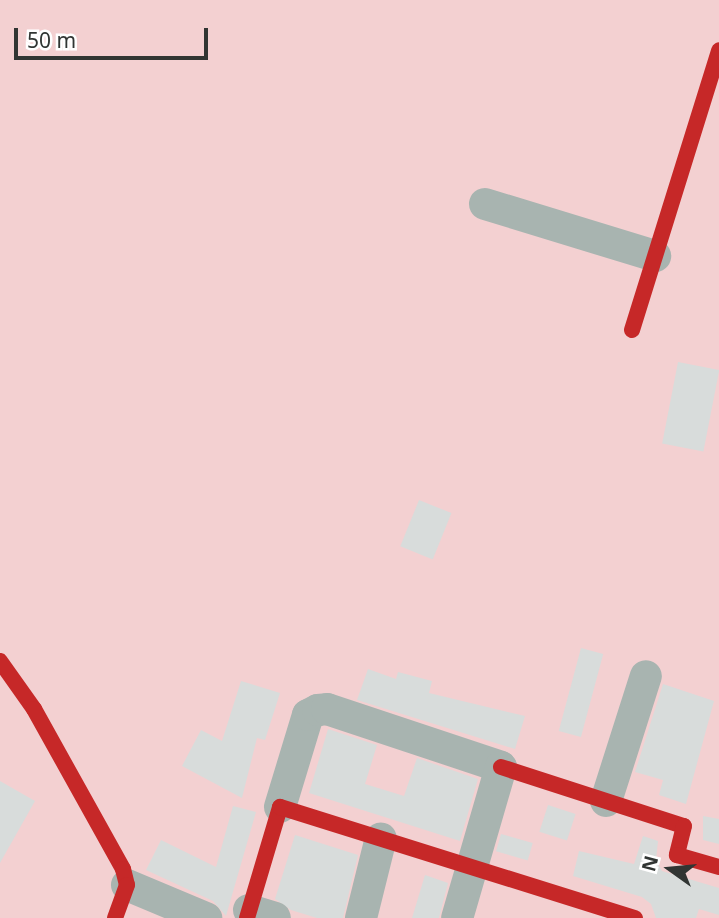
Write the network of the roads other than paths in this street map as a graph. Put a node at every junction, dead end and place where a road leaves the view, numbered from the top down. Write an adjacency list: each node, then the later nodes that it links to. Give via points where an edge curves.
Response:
1 (719, 50): 3 (street)
2 (485, 204): 3 (street)
3 (655, 256): 4 (street)
4 (632, 330)
5 (0, 661): 13 (street, via 34,709)
6 (646, 676): 8 (street)
7 (501, 767): 8 (street); 9 (street, via 327,709 318,710 308,715); 11 (street)
8 (606, 802): 12 (street, via 684,826 677,855)
9 (280, 807): 10 (street); 15 (street)
10 (381, 838): 11 (street); 18 (street)
11 (473, 866): 14 (street); 19 (street)
12 (719, 867)
13 (127, 885): 16 (street); 17 (street)
14 (556, 905): 20 (street)
15 (257, 915)
16 (115, 918)
17 (206, 918)
18 (361, 918)
19 (457, 918)
20 (635, 918)

